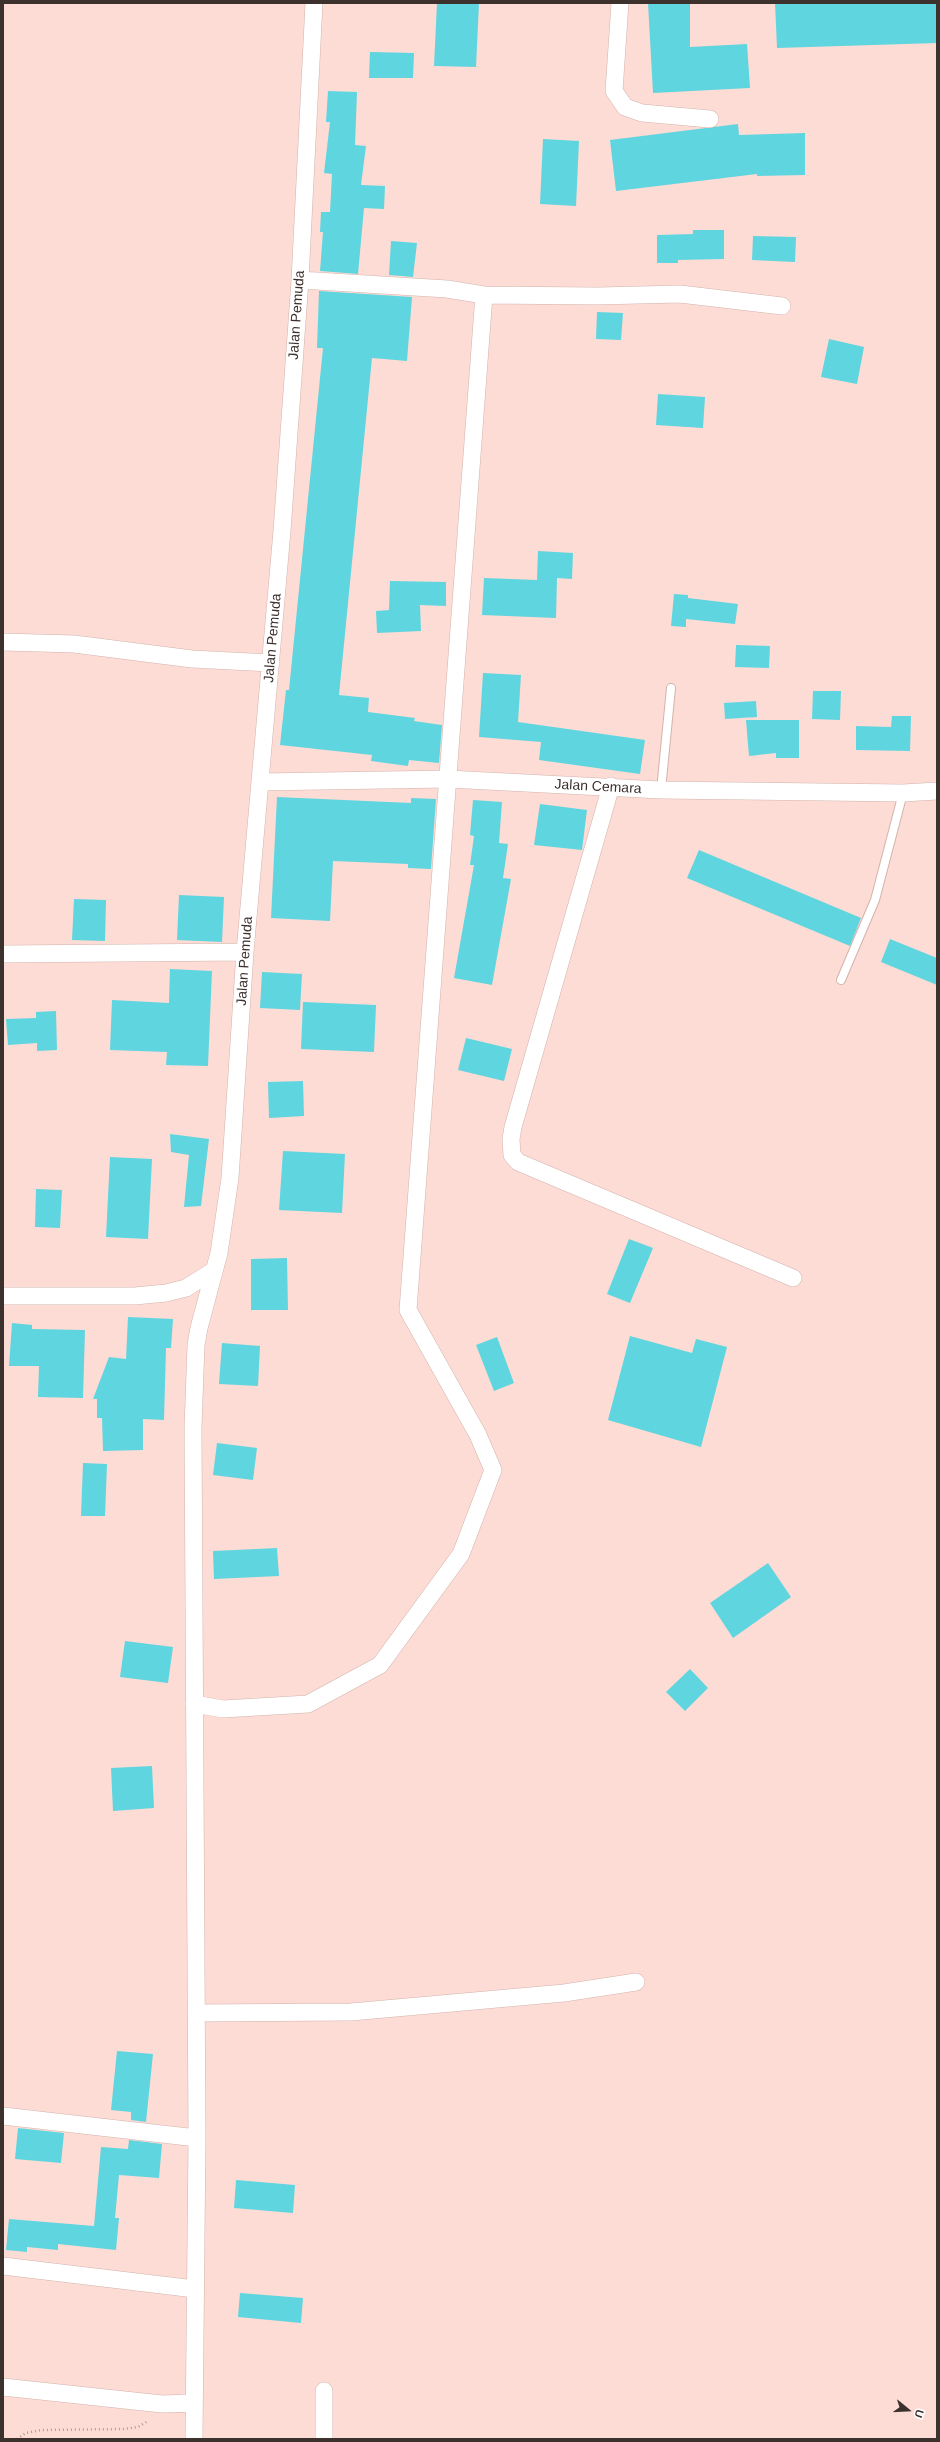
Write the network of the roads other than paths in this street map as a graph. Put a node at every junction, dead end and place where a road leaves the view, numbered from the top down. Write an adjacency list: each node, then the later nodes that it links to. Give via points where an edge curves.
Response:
1 (314, 3): 4 (street, Jalan Pemuda)
2 (620, 3): 3 (street, via 614,91 625,107 642,113)
3 (710, 119)
4 (300, 280): 5 (street, via 447,289); 8 (street, Jalan Pemuda)
5 (484, 295): 6 (street, via 680,294); 10 (street)
6 (782, 306)
7 (3, 642): 8 (street, via 74,644 192,659)
8 (271, 663): 11 (street, Jalan Pemuda)
9 (671, 688): 13 (lane)
10 (448, 779): 11 (street, Jalan Cemara); 12 (street, Jalan Cemara); 22 (street, via 408,1310 478,1435 493,1470 461,1554 380,1665 308,1704 223,1709)
11 (260, 782): 16 (street, Jalan Pemuda)
12 (611, 786): 13 (street, Jalan Cemara); 20 (street, via 514,1127 511,1139 512,1155 518,1162)
13 (661, 790): 15 (street, Jalan Cemara)
14 (937, 792): 15 (street, Jalan Cemara)
15 (903, 793): 18 (lane, via 875,900)
16 (245, 952): 17 (street); 19 (street, Jalan Pemuda, via 230,1178 221,1246)
17 (3, 954)
18 (841, 980)
19 (213, 1271): 21 (street, via 186,1288 166,1293 135,1296); 22 (street, Jalan Pemuda, via 196,1345 193,1428)
20 (793, 1278)
21 (3, 1296)
22 (194, 1704): 24 (street, Jalan Pemuda)
23 (636, 1982): 24 (street, via 564,1993 351,2012)
24 (196, 2012): 26 (street, Jalan Pemuda)
25 (3, 2116): 26 (street)
26 (197, 2138): 28 (street, Jalan Pemuda)
27 (3, 2266): 28 (street)
28 (195, 2289): 31 (street, Jalan Pemuda)
29 (3, 2387): 31 (street, via 162,2404)
30 (324, 2391): 33 (street)
31 (194, 2403): 32 (street, Jalan Pemuda)
32 (194, 2439)
33 (324, 2439)

